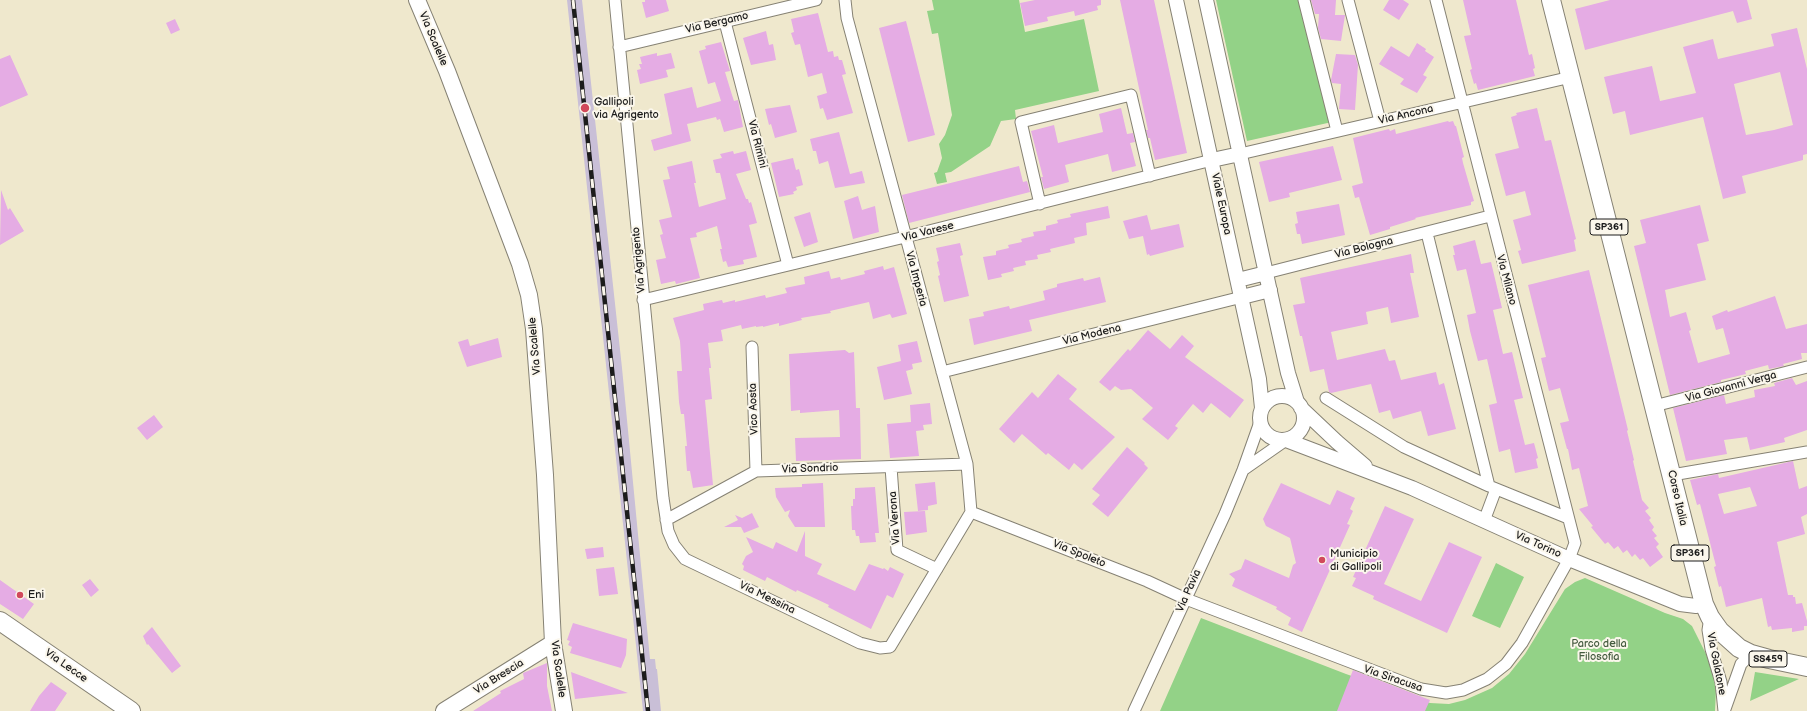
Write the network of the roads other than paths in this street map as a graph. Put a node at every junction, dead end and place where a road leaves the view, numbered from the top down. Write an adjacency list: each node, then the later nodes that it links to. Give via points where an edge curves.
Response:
1 (417, 0): 57 (main road, Via Scalelle, via 520,264 529,295 542,429)
2 (615, 0): 12 (street, Via Agrigento)
3 (816, 0): 11 (street, Via Bergamo)
4 (845, 0): 23 (street, Via Imperia, via 847,18)
5 (1176, 0): 18 (street, Viale Europa)
6 (1206, 0): 17 (street)
7 (1304, 0): 16 (street)
8 (1348, 0): 15 (street)
9 (1436, 0): 14 (street, Via Milano)
10 (1551, 0): 13 (main road, SP361)
11 (725, 22): 12 (street, Via Bergamo); 24 (street, Via Rimini)
12 (619, 47): 29 (street, Via Agrigento)
13 (1571, 77): 14 (street, Via Ancona); 35 (main road, SP361)
14 (1461, 102): 15 (street, Via Ancona); 21 (street, Via Milano)
15 (1380, 121): 16 (street, Via Ancona)
16 (1337, 131): 17 (street, Via Ancona)
17 (1240, 154): 18 (street); 25 (street)
18 (1212, 160): 19 (street, Via Varese); 26 (street, Viale Europa)
19 (1150, 176): 20 (street, Via Varese); 20 (street, via 1131,95 1021,122)
20 (1040, 204): 23 (street, Via Varese)
21 (1490, 216): 22 (street, Via Bologna); 48 (street, Via Milano)
22 (1427, 233): 25 (street, Via Bologna); 46 (street)
23 (905, 237): 24 (street, Via Varese); 32 (street, Via Imperia)
24 (788, 266): 29 (street, Via Varese)
25 (1266, 273): 26 (street, Via Bologna); 27 (street)
26 (1238, 280): 28 (street, Viale Europa)
27 (1270, 290): 28 (street); 34 (street, via 1288,373)
28 (1242, 297): 32 (street, Via Modena); 36 (street, Viale Europa, via 1259,378)
29 (643, 300): 49 (street, Via Agrigento)
30 (752, 347): 43 (street, Vico Aosta)
31 (1807, 367): 35 (street, Via Giovanni Verga)
32 (942, 372): 40 (street, Via Imperia)
33 (1326, 398): 46 (street, via 1404,447)
34 (1299, 405): 36 (street, via 1285,396 1278,396); 38 (street, via 1304,421 1302,428); 44 (street, Via Torino)
35 (1654, 406): 45 (main road, Corso Italia / SP361)
36 (1262, 408): 37 (street)
37 (1260, 422): 38 (street, via 1267,434 1279,440); 42 (street, Via Pavia)
38 (1286, 440): 42 (street); 44 (street, Via Torino)
39 (1807, 452): 45 (street)
40 (967, 464): 41 (street, Via Sondrio); 47 (street, Via Imperia)
41 (892, 467): 43 (street, Via Sondrio); 52 (street, Via Verona, via 898,550)
42 (1243, 470): 53 (street, Via Pavia)
43 (756, 471): 49 (street, Via Sondrio)
44 (1375, 474): 50 (street, Via Torino)
45 (1672, 475): 54 (main road, Corso Italia / SP361)
46 (1493, 487): 48 (street); 50 (street)
47 (971, 512): 52 (street); 53 (street, Via Spoleto, via 1147,581)
48 (1568, 518): 51 (street, Via Milano, via 1574,543)
49 (666, 520): 52 (street, Via Messina, via 674,545 685,559 860,643 880,648 890,647)
50 (1484, 521): 51 (street, Via Torino)
51 (1569, 559): 53 (street, Via Siracusa, via 1522,643 1506,664 1487,679 1463,690 1446,693 1421,689); 54 (street, Via Torino, via 1680,604 1696,606)
52 (936, 569)
53 (1186, 599): 63 (street, Via Pavia)
54 (1707, 611): 56 (main road, Corso Italia / SP361, via 1720,631); 64 (street, Via Galatone, via 1711,649 1721,682)
55 (0, 620): 60 (main road, Via Lecce)
56 (1733, 642): 58 (main road, Corso Italia / SS459)
57 (553, 643): 61 (main road, Via Brescia); 62 (main road, Via Scalelle)
58 (1751, 654): 59 (main road, Corso Italia / SS459); 64 (street, Via Galatone, via 1741,664)
59 (1807, 667)
60 (132, 711)
61 (444, 711)
62 (564, 711)
63 (1134, 711)
64 (1724, 711)

